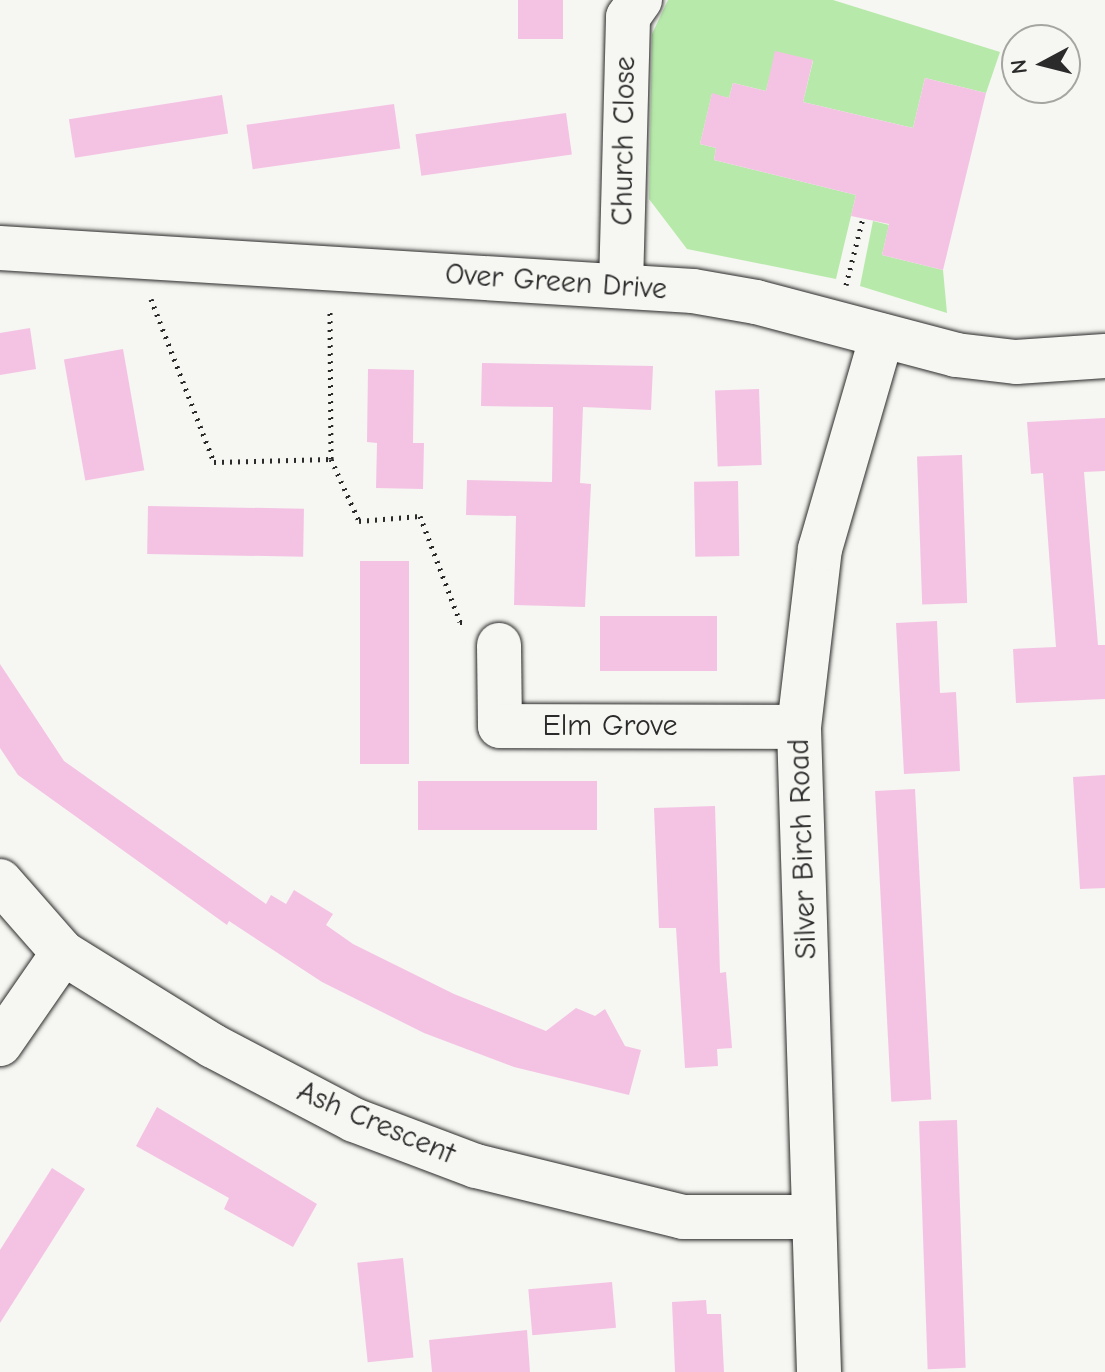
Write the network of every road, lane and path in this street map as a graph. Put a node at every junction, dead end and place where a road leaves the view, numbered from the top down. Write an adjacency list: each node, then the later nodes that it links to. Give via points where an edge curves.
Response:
1 (640, 0): 6 (street, Church Close, via 628,17)
2 (863, 218): 7 (path, via 845,289)
3 (0, 248): 4 (street, Over Green Drive)
4 (135, 256): 5 (street, Over Green Drive); 10 (path, via 214,462)
5 (330, 268): 6 (street, Over Green Drive); 10 (path)
6 (621, 286): 8 (street, Over Green Drive, via 756,302)
7 (830, 286)
8 (882, 336): 9 (street, Over Green Drive, via 956,355 1016,362); 12 (street, Silver Birch Road, via 820,549)
9 (1105, 356)
10 (331, 459): 11 (path, via 359,521 420,516 460,622 495,620)
11 (499, 645): 12 (street, Elm Grove, via 500,726)
12 (799, 727): 16 (street, Silver Birch Road)
13 (0, 881): 14 (street, Ash Crescent)
14 (63, 953): 15 (street); 16 (street, Ash Crescent, via 213,1046 354,1120 476,1166 683,1217)
15 (0, 1044)
16 (813, 1217): 17 (street, Silver Birch Road)
17 (819, 1372)

